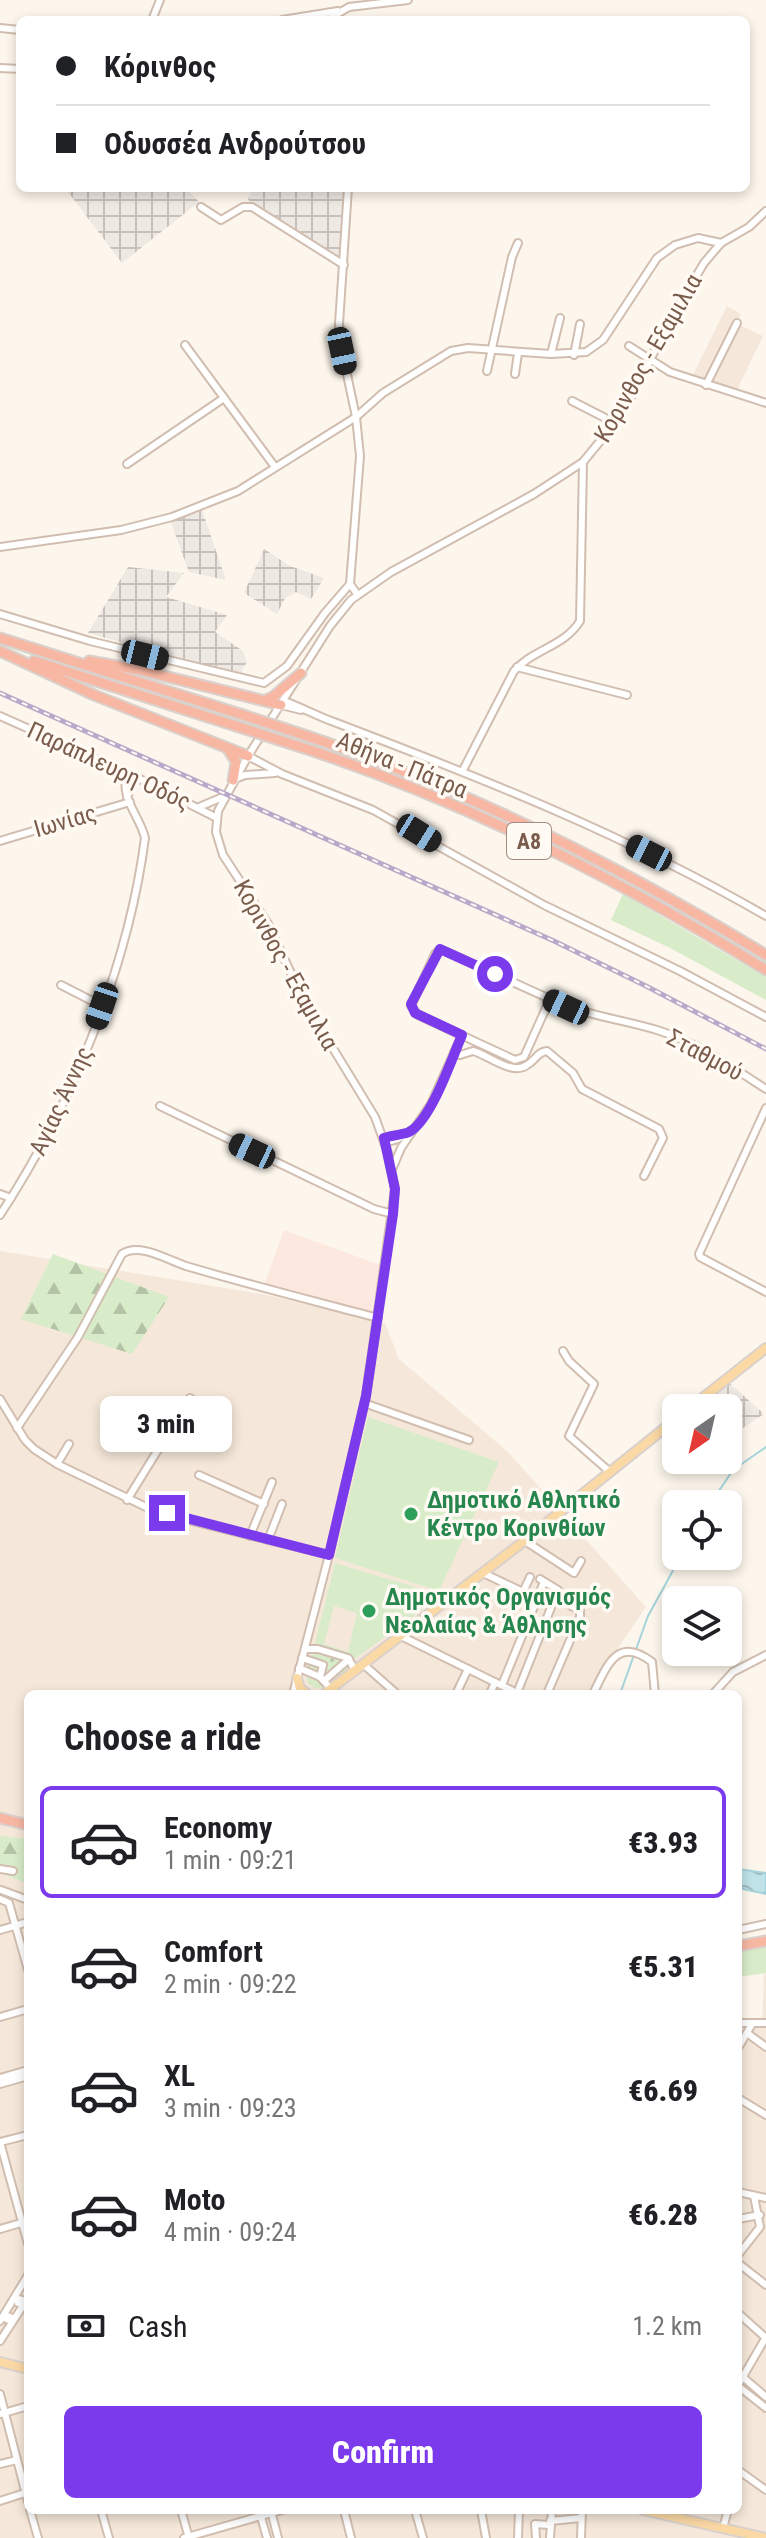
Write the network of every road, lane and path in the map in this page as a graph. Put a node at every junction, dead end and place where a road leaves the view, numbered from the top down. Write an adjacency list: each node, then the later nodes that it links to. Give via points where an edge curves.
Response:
1 (408, 0): 2 (street)
2 (351, 4): 3 (street); 4 (street)
3 (309, 16)
4 (333, 16)
5 (348, 192): 10 (street)
6 (201, 207): 10 (street, via 221,220 252,207)
7 (766, 211): 9 (street, Κορινθος - Εξαμιλια)
8 (518, 243): 16 (street)
9 (721, 243): 19 (street, via 698,238 657,258 599,344); 20 (street, Κορινθος - Εξαμιλια, via 695,275)
10 (344, 265): 27 (street, via 339,324)
11 (560, 318): 18 (street)
12 (737, 323): 23 (street)
13 (580, 324): 19 (street)
14 (185, 345): 24 (street)
15 (629, 346): 20 (street)
16 (491, 349): 17 (street); 21 (street); 27 (street, via 451,351 383,393)
17 (518, 353): 18 (street); 22 (street)
18 (551, 354): 19 (street)
19 (574, 355)
20 (650, 359): 23 (street); 28 (street, Κορινθος - Εξαμιλια)
21 (487, 371)
22 (515, 374)
23 (706, 385): 26 (street)
24 (224, 398): 30 (street); 31 (street)
25 (572, 401): 28 (street)
26 (766, 403)
27 (356, 417): 31 (street); 33 (street, via 360,456)
28 (615, 423): 29 (street, Κορινθος - Εξαμιλια)
29 (583, 462): 34 (street, Κορινθος - Εξαμιλια); 39 (street, via 580,621 557,644)
30 (127, 464)
31 (275, 467): 32 (street, via 238,491 172,517 121,530)
32 (0, 547)
33 (350, 584): 34 (street); 35 (street, via 287,666 264,683)
34 (357, 594): 40 (street, Κορινθος - Εξαμιλια)
35 (0, 614)
36 (0, 638): 38 (highway, Αθήνα - Πάτρα / Α8)
37 (0, 651): 45 (highway); 58 (highway, Αθήνα - Πάτρα / Α8, bridge, via 279,740 438,799 643,898)
38 (53, 654): 42 (highway); 57 (highway, Αθήνα - Πάτρα / Α8, bridge, via 419,778 536,830)
39 (517, 667): 41 (street); 47 (street)
40 (301, 673): 42 (highway, via 273,697); 43 (street, Κορινθος - Εξαμιλια)
41 (627, 695)
42 (262, 699): 43 (highway)
43 (282, 703): 46 (street, Κορινθος - Εξαμιλια); 47 (street)
44 (0, 716): 49 (street, Παράπλευρη Οδός)
45 (225, 747): 46 (highway); 50 (highway, via 235,758)
46 (248, 756): 48 (street); 50 (street, Κορινθος - Εξαμιλια)
47 (463, 770): 56 (street, via 624,840)
48 (282, 774): 50 (street); 62 (street, via 373,810 544,905)
49 (132, 775): 52 (street); 53 (street, Παράπλευρη Οδός)
50 (233, 780): 51 (street, Κορινθος - Εξαμιλια)
51 (225, 796): 53 (street); 54 (street, Κορινθος - Εξαμιλια)
52 (128, 800): 55 (street, Ιωνίας); 61 (street, Αγίας Άννης, via 145,838 143,856)
53 (197, 808): 54 (street, Παράπλευρη Οδός)
54 (217, 818): 69 (street, Κορινθος - Εξαμιλια, via 226,861 268,924 304,1001)
55 (0, 841)
56 (766, 916)
57 (766, 955)
58 (766, 970)
59 (61, 985): 61 (street)
60 (550, 999): 63 (street, via 520,1059); 63 (street, Σταθμού, via 440,949 411,1008); 65 (street, Σταθμού, via 593,1016 675,1036)
61 (102, 1006): 73 (street, Αγίας Άννης, via 64,1104)
62 (766, 1017)
63 (462, 1035): 64 (street)
64 (454, 1052): 68 (street); 71 (street, via 473,1051 516,1069 547,1051 573,1073 582,1089 659,1129 663,1138)
65 (766, 1089)
66 (160, 1106): 74 (street)
67 (766, 1108): 76 (street, via 699,1254)
68 (417, 1125): 69 (street); 70 (street)
69 (385, 1140): 70 (street, Κορινθος - Εξαμιλια)
70 (392, 1170): 74 (street, Κορινθος - Εξαμιλια)
71 (644, 1176)
72 (0, 1194): 73 (street)
73 (11, 1198): 75 (street, Αγίας Άννης)
74 (393, 1214): 77 (street, Κορινθος - Εξαμιλια)
75 (0, 1215)
76 (766, 1292)
77 (378, 1318): 83 (street, Κορινθος - Εξαμιλια); 84 (street, via 130,1249 122,1254 78,1337)
78 (766, 1348): 80 (main road)
79 (563, 1351): 89 (street, via 594,1384 569,1436)
80 (708, 1394)
81 (190, 1398): 92 (street)
82 (0, 1399): 84 (street)
83 (364, 1403): 86 (street); 98 (street, Κορινθος - Εξαμιλια)
84 (17, 1428): 88 (street, via 34,1449)
85 (662, 1430): 89 (main road)
86 (469, 1440)
87 (69, 1444): 88 (street)
88 (57, 1464): 92 (street)
89 (610, 1472): 97 (main road)
90 (199, 1475): 93 (street)
91 (272, 1482): 93 (street)
92 (127, 1500): 95 (street)
93 (264, 1504): 95 (street)
94 (282, 1504): 96 (street)
95 (250, 1536): 96 (street)
96 (268, 1540): 98 (street)
97 (525, 1541): 99 (street, via 574,1573); 100 (main road)
98 (329, 1555): 104 (street, Κορινθος - Εξαμιλια)
99 (581, 1561)
100 (483, 1573): 101 (street, via 523,1592); 103 (main road)
101 (530, 1577)
102 (571, 1606): 123 (street, via 580,1610 580,1617)
103 (401, 1636): 108 (main road); 110 (street)
104 (305, 1649): 106 (street, Κορινθος - Εξαμιλια); 107 (street)
105 (766, 1655): 126 (street, via 733,1672)
106 (302, 1658): 109 (street, Κορινθος - Εξαμιλια); 112 (street, via 323,1665)
107 (350, 1660): 108 (street); 112 (street)
108 (359, 1667): 117 (main road); 118 (street)
109 (299, 1668): 111 (street, Κορινθος - Εξαμιλια); 112 (street)
110 (468, 1669): 113 (street); 119 (street)
111 (297, 1678): 114 (street, Κορινθος - Εξαμιλια); 115 (main road)
112 (322, 1679): 116 (street)
113 (498, 1684): 120 (street); 121 (street); 122 (street, via 542,1581 558,1590)
114 (294, 1690)
115 (302, 1690)
116 (326, 1690)
117 (330, 1690)
118 (391, 1690)
119 (458, 1690)
120 (493, 1690)
121 (510, 1690)
122 (520, 1690)
123 (549, 1690)
124 (595, 1690): 125 (street, via 612,1658 630,1652 652,1662)
125 (655, 1690)
126 (717, 1690)
127 (0, 1818): 128 (highway)
128 (24, 1824)
129 (0, 1869): 130 (street)
130 (13, 1871)
131 (1, 1890): 133 (street)
132 (0, 1899): 136 (street, via 9,1903)
133 (24, 1899)
134 (24, 1923): 136 (street)
135 (766, 1924): 137 (street)
136 (15, 1926): 138 (street); 141 (street)
137 (742, 1929)
138 (0, 1930)
139 (766, 1941): 140 (highway)
140 (742, 1945)
141 (24, 1956)
142 (24, 2010): 143 (street)
143 (0, 2017)
144 (742, 2023): 146 (street)
145 (766, 2023): 146 (street)
146 (752, 2024): 147 (street)
147 (747, 2033): 148 (street); 149 (street)
148 (742, 2041)
149 (766, 2047)
150 (24, 2071): 152 (street)
151 (24, 2077): 153 (street)
152 (0, 2078)
153 (0, 2084)
154 (742, 2100): 155 (street)
155 (766, 2115)
156 (24, 2136): 157 (street)
157 (0, 2142): 163 (street)
158 (742, 2193): 159 (street)
159 (754, 2196): 160 (street); 161 (street)
160 (766, 2198)
161 (760, 2215): 162 (street); 166 (street, via 759,2231)
162 (742, 2218)
163 (24, 2219)
164 (24, 2222): 165 (street)
165 (0, 2229)
166 (742, 2250)
167 (742, 2266): 168 (street)
168 (766, 2285)
169 (21, 2301): 171 (street)
170 (742, 2316): 172 (street)
171 (6, 2319): 173 (street)
172 (766, 2337): 174 (street)
173 (0, 2341)
174 (756, 2353): 175 (street); 178 (street)
175 (766, 2358)
176 (0, 2362): 177 (main road)
177 (24, 2368)
178 (742, 2372)
179 (742, 2377): 182 (street)
180 (742, 2389): 184 (street)
181 (0, 2394): 185 (street)
182 (766, 2397)
183 (24, 2407): 185 (street)
184 (766, 2408)
185 (2, 2413): 186 (street)
186 (17, 2460): 187 (street); 189 (street)
187 (0, 2464)
188 (742, 2475): 190 (street)
189 (24, 2483)
190 (766, 2490)
191 (24, 2494): 192 (street)
192 (0, 2501)
193 (31, 2514): 209 (street)
194 (102, 2514): 210 (street)
195 (182, 2514): 211 (street)
196 (260, 2514): 211 (street); 212 (street)
197 (272, 2514): 213 (street)
198 (345, 2514): 214 (street)
199 (416, 2514): 215 (street)
200 (482, 2514): 216 (street)
201 (519, 2514): 217 (street)
202 (551, 2514): 207 (street)
203 (582, 2514): 206 (street)
204 (675, 2514): 208 (main road)
205 (727, 2514): 208 (street)
206 (581, 2518): 207 (street); 220 (street)
207 (550, 2523): 218 (street, via 535,2524); 219 (street)
208 (723, 2528): 221 (main road)
209 (38, 2538)
210 (109, 2538)
211 (188, 2538)
212 (267, 2538)
213 (278, 2538)
214 (351, 2538)
215 (423, 2538)
216 (486, 2538)
217 (517, 2538)
218 (536, 2538)
219 (549, 2538)
220 (581, 2538)
221 (766, 2538)

